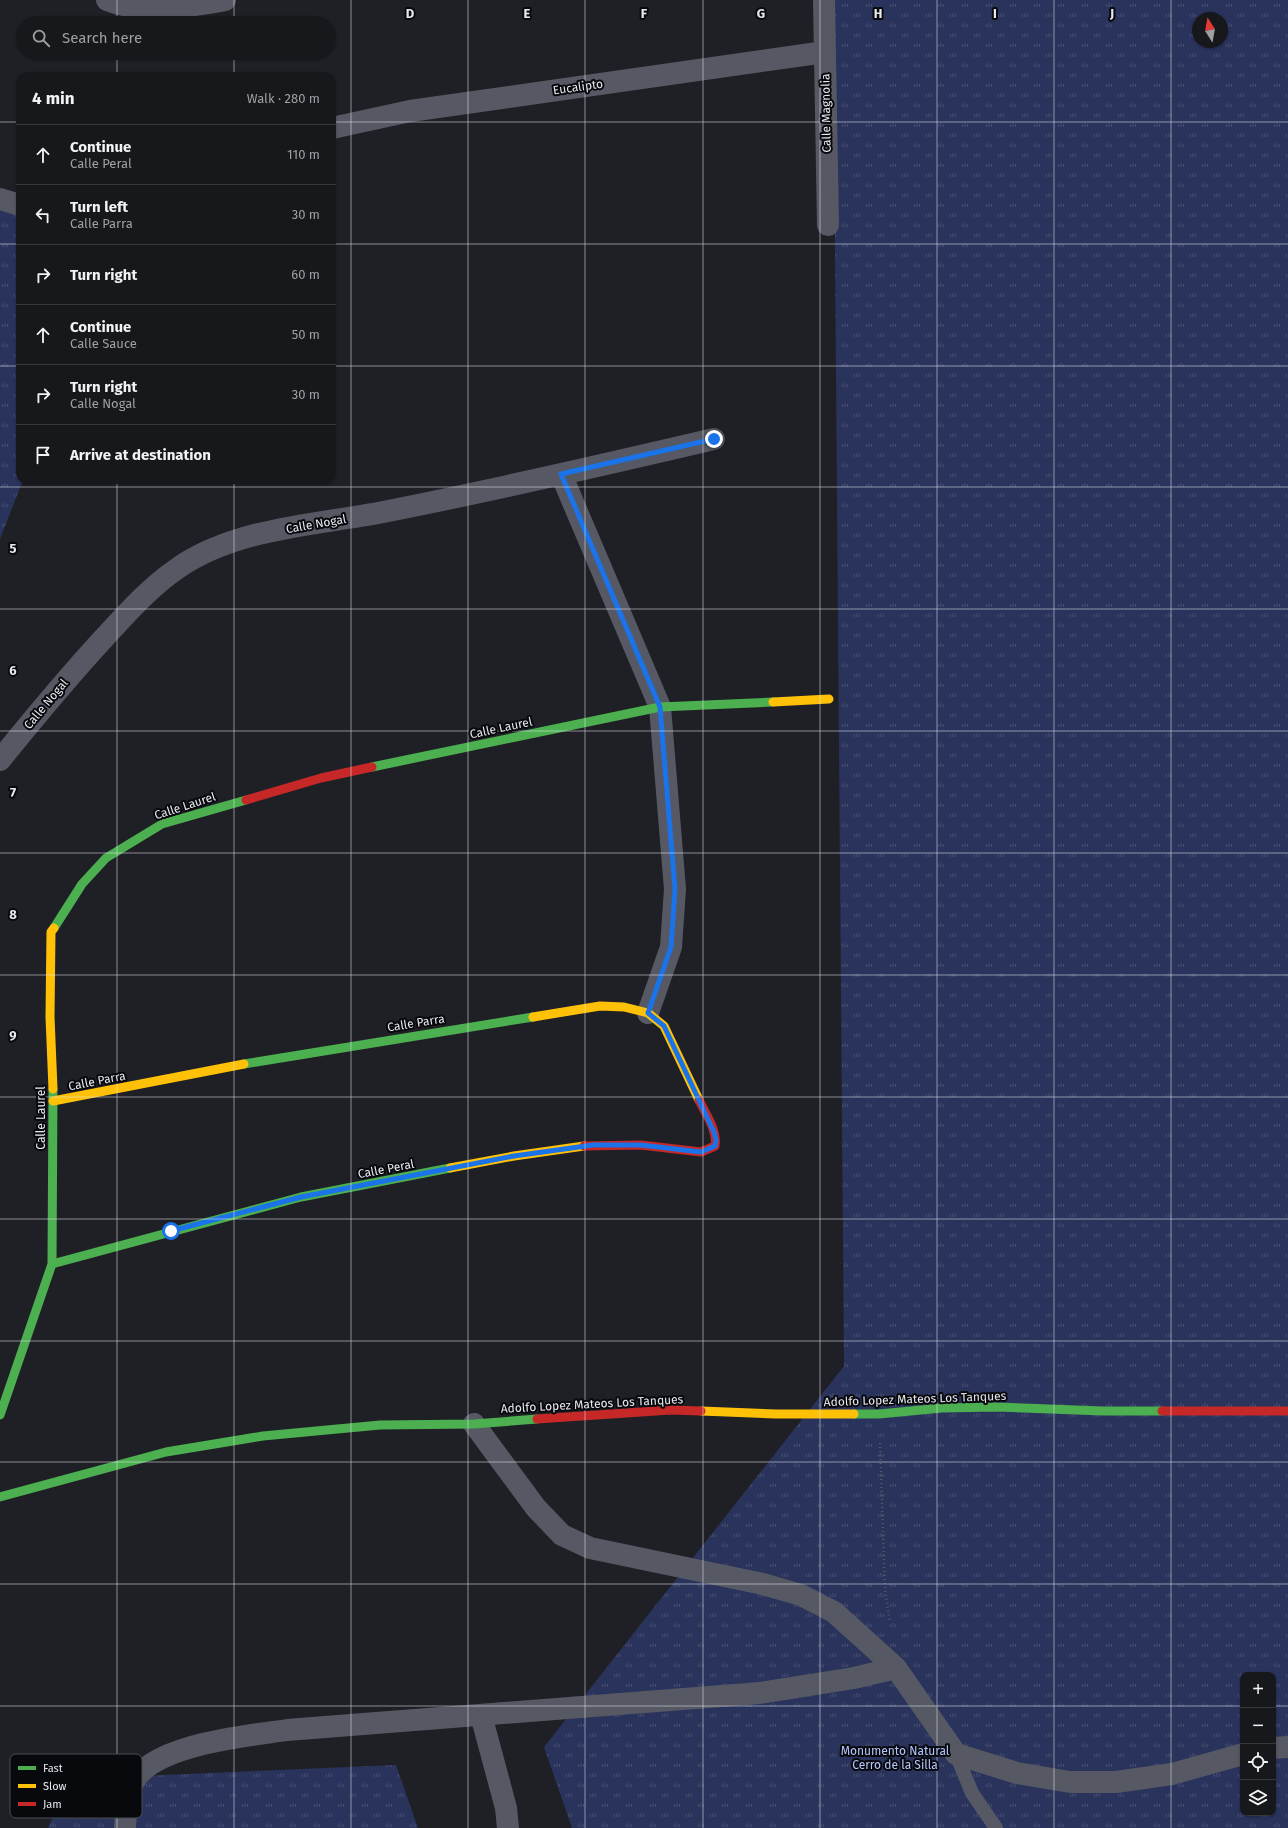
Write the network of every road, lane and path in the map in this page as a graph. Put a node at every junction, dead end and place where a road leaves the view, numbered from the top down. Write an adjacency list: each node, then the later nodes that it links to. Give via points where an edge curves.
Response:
1 (225, 0): 3 (street, via 151,9)
2 (824, 0): 4 (street, Calle Magnolia)
3 (114, 3)
4 (826, 52): 5 (street, Eucalipto, via 410,111); 8 (street, Calle Magnolia)
5 (336, 127)
6 (0, 199): 7 (street)
7 (16, 204)
8 (828, 225)
9 (714, 439): 10 (street, Calle Nogal)
10 (561, 474): 12 (street); 13 (street, Calle Nogal, via 378,513 262,534 211,549 178,567 139,599 68,677)
11 (829, 699): 12 (street, Calle Laurel)
12 (660, 707): 14 (street, via 675,889 671,947); 15 (street, Calle Laurel, via 321,778 162,824 106,858 82,884 51,932 50,1017)
13 (0, 760)
14 (648, 1013): 15 (street, Calle Parra, via 600,1006 281,1057); 16 (street, Calle Parra, via 664,1026)
15 (53, 1101): 17 (street, Calle Laurel)
16 (714, 1132): 17 (street, Calle Peral, via 715,1146 701,1152 641,1145 593,1145 514,1156 301,1197)
17 (52, 1264): 20 (street, Calle Laurel)
18 (1288, 1411): 19 (street, Adolfo Lopez Mateos Los Tanques, via 1103,1412 996,1407 942,1408)
19 (879, 1414): 21 (street, Adolfo Lopez Mateos Los Tanques, via 671,1410); 23 (path, via 885,1590)
20 (0, 1415)
21 (474, 1424): 22 (street, Adolfo Lopez Mateos Los Tanques, via 380,1426 263,1436 166,1452); 23 (street, via 536,1508 562,1535 590,1548 763,1584 801,1595 834,1612)
22 (0, 1497)
23 (896, 1668): 24 (street, via 854,1678 760,1693); 27 (street)
24 (480, 1715): 29 (street, via 287,1730 217,1740 176,1752 148,1766); 32 (street, via 506,1808)
25 (1288, 1747): 26 (street)
26 (1276, 1748)
27 (956, 1754): 28 (street, via 1018,1773 1070,1782 1116,1782 1172,1774); 33 (lane, via 972,1793)
28 (1240, 1755)
29 (142, 1772)
30 (125, 1818): 31 (street)
31 (125, 1828)
32 (508, 1828)
33 (996, 1828)

